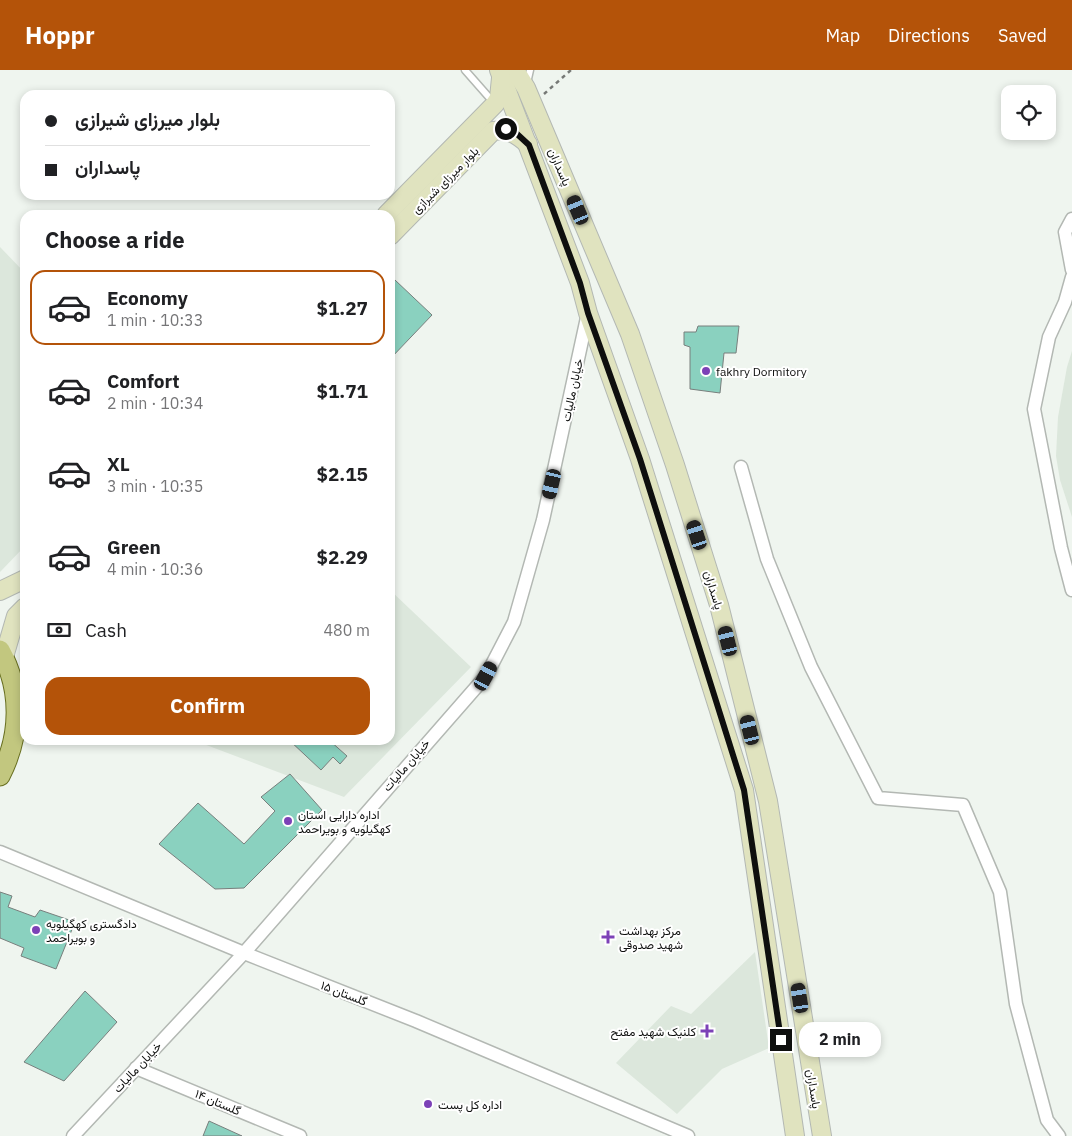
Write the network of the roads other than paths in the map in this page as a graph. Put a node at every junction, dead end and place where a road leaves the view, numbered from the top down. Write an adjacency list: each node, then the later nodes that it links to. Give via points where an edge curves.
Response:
1 (465, 70): 5 (lane)
2 (530, 70): 4 (lane)
3 (506, 72): 4 (main road, پاسداران); 5 (main road, بلوار میرزای شیرازی, via 499,98); 6 (main road, پاسداران)
4 (529, 96): 9 (main road, پاسداران)
5 (494, 104): 7 (main road, بلوار میرزای شیرازی)
6 (529, 145): 10 (main road, بلوار میرزای شیرازی, via 506,129 493,131); 11 (main road, پاسداران)
7 (391, 210)
8 (1072, 219): 12 (street, via 1065,232)
9 (585, 227): 11 (main road, via 584,239 576,244 570,245); 14 (main road, پاسداران)
10 (395, 231)
11 (562, 236): 15 (main road, پاسداران)
12 (1072, 270)
13 (1072, 277): 19 (street, via 1049,337 1034,409)
14 (606, 280): 15 (main road, via 596,271 589,270 583,274); 31 (main road, پاسداران, via 630,334 721,614 768,802)
15 (580, 283): 16 (main road, پاسداران)
16 (588, 313): 25 (street, خیابان مالیات, via 543,520 514,622 486,676); 30 (main road, پاسداران, via 640,459 744,790)
17 (741, 467): 32 (street, via 767,559 811,667 878,798 963,805 1000,892 1016,1004 1047,1120)
18 (20, 581): 20 (main road)
19 (1072, 590)
20 (0, 591)
21 (14, 616): 22 (main road)
22 (2, 653): 23 (main road, via 12,677 17,720 14,742)
23 (0, 776)
24 (0, 852): 25 (street, گلستان ۱۵)
25 (244, 953): 26 (street, خیابان مالیات); 29 (street, گلستان ۱۵)
26 (136, 1068): 27 (street, خیابان مالیات); 28 (street, گلستان ۱۴)
27 (73, 1136)
28 (300, 1136)
29 (688, 1136)
30 (795, 1136)
31 (822, 1136)
32 (1059, 1136)

